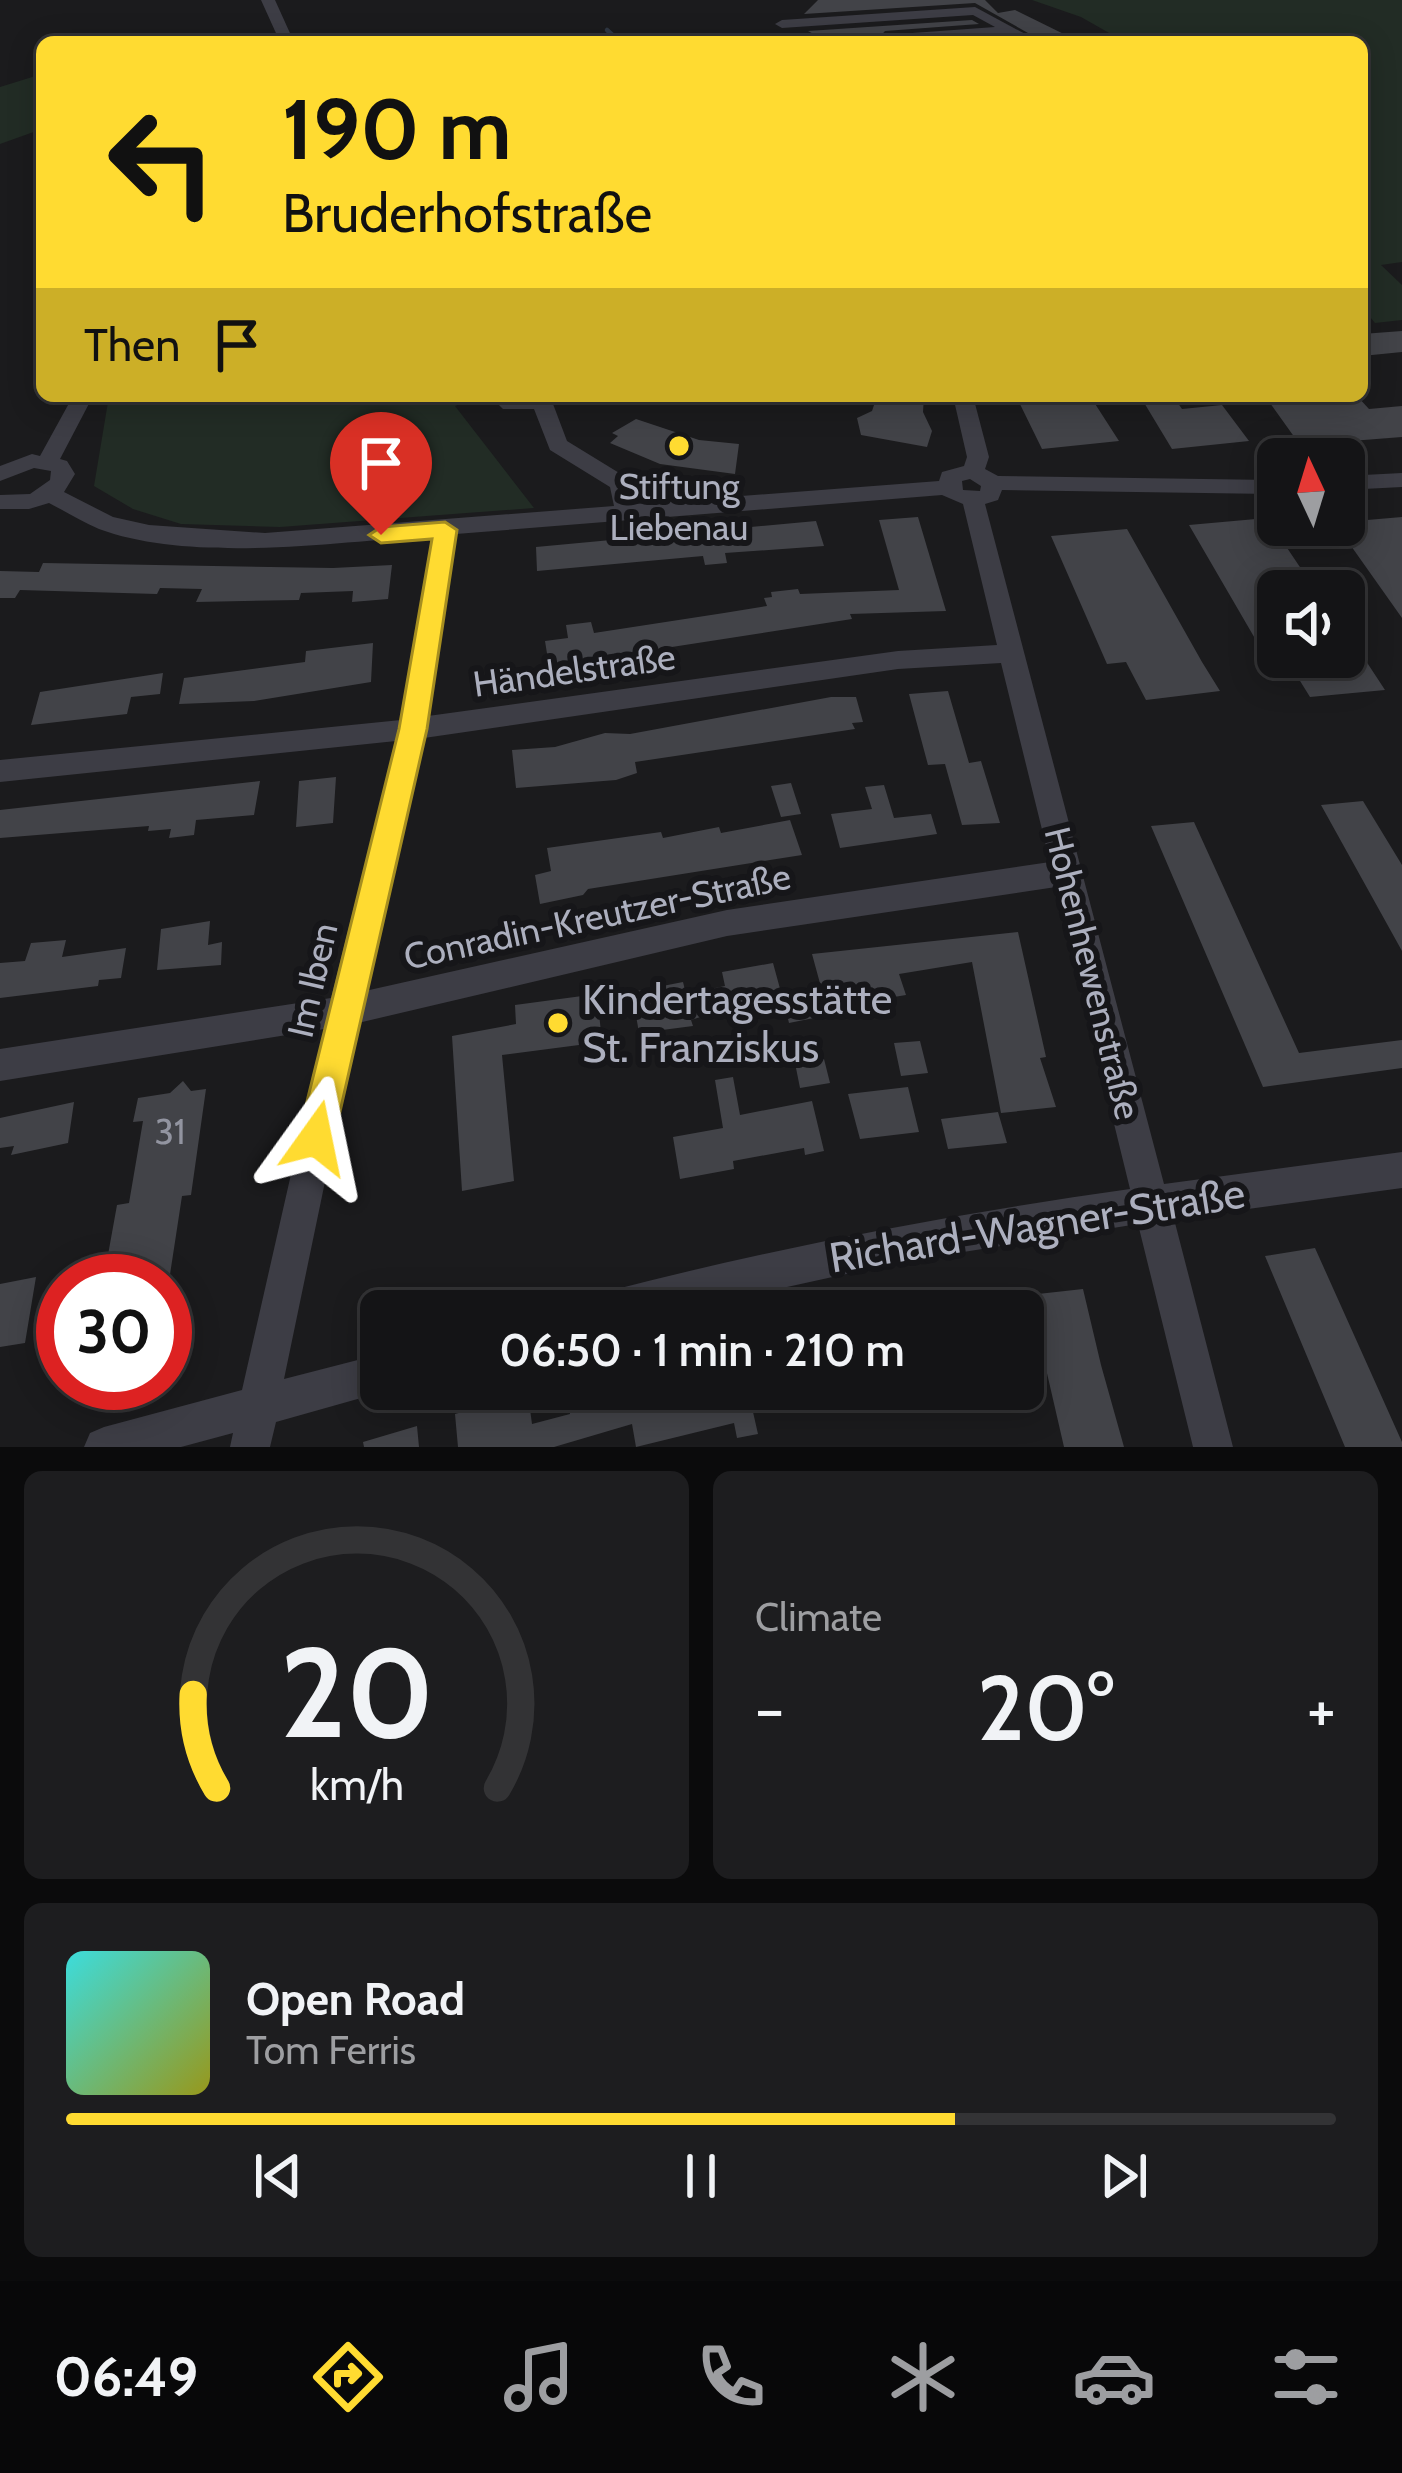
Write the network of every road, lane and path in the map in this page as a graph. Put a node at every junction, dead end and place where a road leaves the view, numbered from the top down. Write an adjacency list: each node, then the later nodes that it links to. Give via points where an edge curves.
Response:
1 (268, 0): 5 (street)
2 (872, 20): 3 (street); 4 (street, via 975,11); 6 (street)
3 (782, 24)
4 (1010, 30): 7 (street); 8 (street)
5 (284, 36)
6 (886, 36)
7 (936, 36)
8 (1022, 36)
9 (80, 402): 12 (street)
10 (542, 402): 20 (street, via 558,445 621,484)
11 (964, 402): 16 (street, Hohenhewenstraße)
12 (47, 461): 13 (street); 18 (street, via 64,474)
13 (0, 474)
14 (1402, 480): 15 (street)
15 (1365, 482)
16 (980, 485): 17 (street); 20 (street, via 956,473 948,487); 22 (street, Hohenhewenstraße)
17 (1257, 487)
18 (50, 494): 19 (street); 21 (street, via 106,523 177,538)
19 (0, 502)
20 (627, 514): 21 (street)
21 (445, 530): 23 (street, Im Iben)
22 (1014, 653): 23 (street, Händelstraße, via 898,660); 25 (street, Hohenhewenstraße)
23 (413, 729): 24 (street, Händelstraße); 26 (street, Im Iben)
24 (0, 771)
25 (1070, 872): 26 (street, Conradin-Kreutzer-Straße, via 728,923); 29 (street, Hohenhewenstraße)
26 (344, 1011): 27 (street, Conradin-Kreutzer-Straße); 32 (street, Im Iben)
27 (0, 1065)
28 (1402, 1170): 29 (street, Richard-Wagner-Straße)
29 (1150, 1205): 30 (street, Richard-Wagner-Straße); 34 (street, Hohenhewenstraße)
30 (678, 1290)
31 (360, 1383): 32 (street)
32 (253, 1428): 33 (street)
33 (104, 1447)
34 (1213, 1447)

